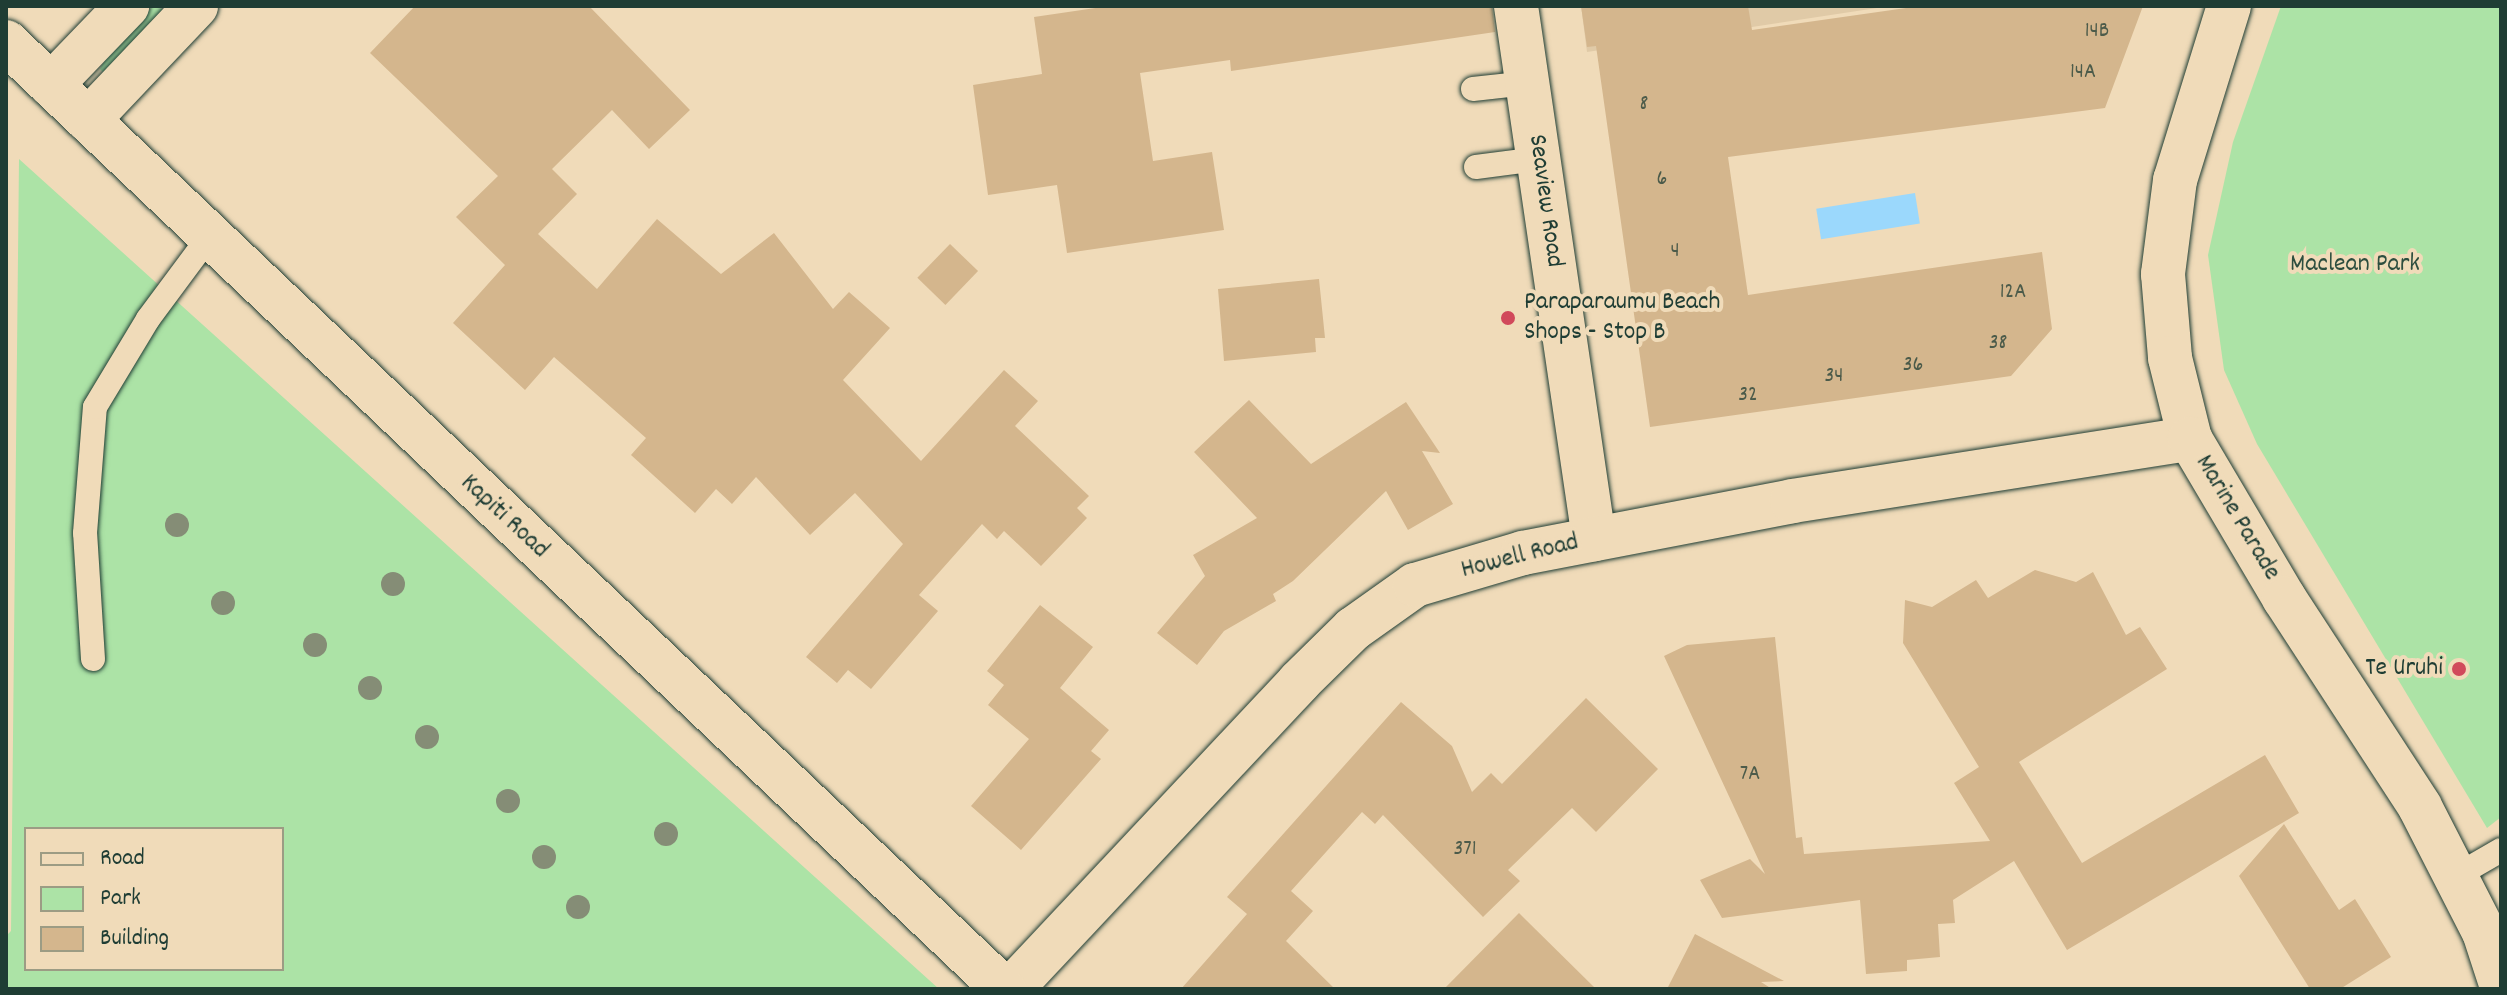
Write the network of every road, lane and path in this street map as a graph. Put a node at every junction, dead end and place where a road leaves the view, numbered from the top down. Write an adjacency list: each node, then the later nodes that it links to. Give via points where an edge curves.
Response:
1 (127, 6): 7 (main road)
2 (196, 6): 9 (main road)
3 (1516, 6): 6 (main road, Seaview Road)
4 (2229, 6): 13 (main road, Marine Parade, via 2175,180 2163,274 2170,358)
5 (6, 42): 7 (main road, Kapiti Road)
6 (1527, 83): 8 (lane); 10 (main road, Seaview Road)
7 (51, 85): 9 (main road, Kapiti Road)
8 (1473, 89)
9 (88, 120): 12 (main road, Kapiti Road)
10 (1538, 159): 11 (lane); 14 (main road, Seaview Road)
11 (1476, 167)
12 (209, 237): 15 (lane, via 148,319 95,407 85,533); 19 (main road, Kapiti Road)
13 (2190, 439): 14 (main road, Howell Road, via 1792,501); 17 (main road, Marine Parade, via 2284,598 2420,807)
14 (1594, 539): 20 (main road, Howell Road, via 1415,585 1353,629)
15 (93, 659)
16 (2501, 850): 17 (lane)
17 (2456, 876): 18 (main road, Marine Parade, via 2484,932)
18 (2501, 984)
19 (1004, 989)
20 (1011, 989)

